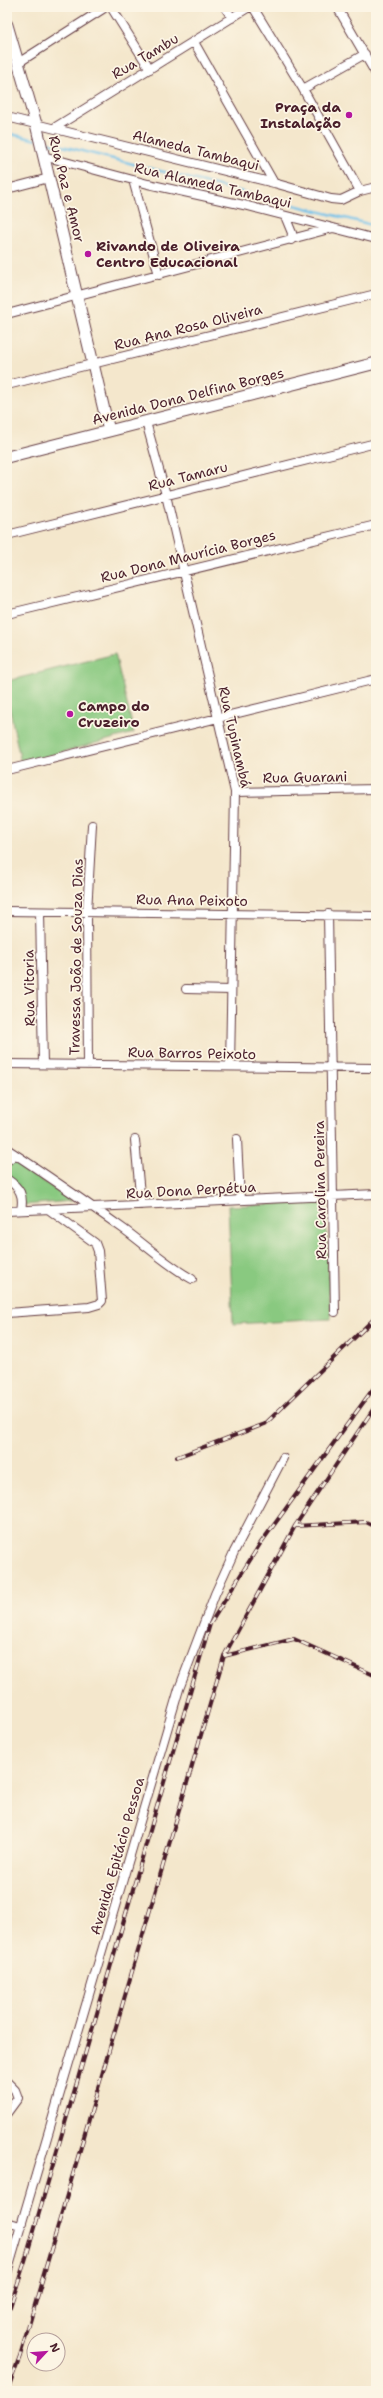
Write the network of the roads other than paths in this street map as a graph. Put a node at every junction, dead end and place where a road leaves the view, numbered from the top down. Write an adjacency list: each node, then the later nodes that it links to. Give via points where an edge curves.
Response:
1 (106, 7): 11 (street)
2 (111, 7): 12 (street)
3 (225, 7): 7 (street)
4 (249, 7): 7 (street, Rua Tambu)
5 (253, 7): 14 (street)
6 (337, 7): 10 (street)
7 (232, 18): 9 (street, Rua Tambu)
8 (7, 25): 11 (street, Rua Paz e Amor)
9 (194, 42): 12 (street, Rua Tambu); 21 (street)
10 (364, 54): 13 (street); 14 (street)
11 (18, 63): 16 (street, Rua Paz e Amor)
12 (150, 69): 17 (street, Rua Tambu)
13 (376, 74)
14 (303, 89): 24 (street)
15 (7, 117): 16 (street, Alameda Tambaqui)
16 (37, 128): 17 (street, Alameda Tambaqui); 18 (street, Rua Paz e Amor)
17 (54, 128): 21 (street, Alameda Tambaqui)
18 (43, 152): 19 (street, Rua Paz e Amor); 20 (street, Rua Alameda Tambaqui)
19 (49, 178): 23 (street); 31 (street, Rua Paz e Amor)
20 (133, 180): 25 (street, Rua Alameda Tambaqui); 29 (street)
21 (274, 183): 24 (street, Alameda Tambaqui, via 330,199 341,200)
22 (376, 188): 24 (street, Alameda Tambaqui)
23 (7, 189)
24 (360, 191)
25 (285, 216): 26 (street, Rua Alameda Tambaqui); 28 (street, via 292,233)
26 (335, 228): 27 (street, Rua Alameda Tambaqui); 28 (street)
27 (376, 239)
28 (291, 240): 29 (street)
29 (159, 275): 31 (street)
30 (376, 294): 33 (street, Rua Ana Rosa Oliveira)
31 (78, 297): 32 (street); 33 (street, Rua Paz e Amor)
32 (7, 314)
33 (93, 363): 35 (street, Rua Ana Rosa Oliveira); 37 (street, Rua Paz e Amor)
34 (376, 363): 36 (street, Avenida Dona Delfina Borges)
35 (7, 385)
36 (146, 422): 37 (street, Avenida Dona Delfina Borges); 40 (street, Rua Tupinambá)
37 (109, 431): 39 (street, Avenida Dona Delfina Borges)
38 (376, 443): 40 (street, Rua Tamaru)
39 (7, 457)
40 (166, 495): 42 (street, Rua Tamaru); 43 (street, Rua Tupinambá)
41 (376, 525): 43 (street, Rua Dona Maurícia Borges)
42 (7, 535)
43 (182, 571): 44 (street, Rua Dona Maurícia Borges); 46 (street, Rua Tupinambá)
44 (7, 614)
45 (376, 679): 46 (street)
46 (218, 720): 47 (street); 49 (street, Rua Tupinambá)
47 (7, 770)
48 (376, 789): 49 (street, Rua Guarani)
49 (235, 792): 54 (street, Rua Tupinambá)
50 (92, 825): 53 (street, Travessa João de Souza Dias)
51 (7, 911): 52 (street, Rua Ana Peixoto)
52 (40, 912): 53 (street, Rua Ana Peixoto); 60 (street, Rua Vitoria)
53 (87, 912): 54 (street, Rua Ana Peixoto); 61 (street, Travessa João de Souza Dias)
54 (232, 913): 55 (street, Rua Ana Peixoto); 58 (street, Rua Tupinambá)
55 (328, 914): 56 (street, Rua Ana Peixoto); 63 (street, Rua Carolina Pereira)
56 (376, 916)
57 (186, 989): 58 (street)
58 (231, 990): 62 (street, Rua Tupinambá)
59 (7, 1064): 60 (street, Rua Barros Peixoto)
60 (43, 1064): 61 (street, Rua Barros Peixoto)
61 (88, 1065): 62 (street, Rua Barros Peixoto)
62 (230, 1066): 63 (street, Rua Barros Peixoto)
63 (331, 1067): 64 (street, Rua Barros Peixoto); 72 (street, Rua Carolina Pereira)
64 (376, 1068)
65 (237, 1139): 73 (street)
66 (134, 1140): 74 (street)
67 (7, 1149): 68 (street)
68 (15, 1155): 69 (street); 75 (street)
69 (7, 1161)
70 (7, 1179): 77 (street, via 21,1192)
71 (376, 1194): 72 (street, Rua Dona Perpétua)
72 (334, 1196): 73 (street, Rua Dona Perpétua); 80 (street, Rua Carolina Pereira)
73 (240, 1200): 74 (street, Rua Dona Perpétua)
74 (141, 1205): 75 (street, Rua Dona Perpétua)
75 (93, 1207): 76 (street, Rua Dona Perpétua); 79 (street, via 133,1236 160,1260)
76 (48, 1209): 77 (street, Rua Dona Perpétua); 81 (street, via 95,1243 98,1251 102,1301 89,1307)
77 (21, 1210): 78 (street, Rua Dona Perpétua)
78 (7, 1211)
79 (192, 1278)
80 (335, 1312)
81 (7, 1313)
82 (283, 1458): 86 (street, Avenida Epitácio Pessoa, via 218,1587 179,1689)
83 (7, 2082): 84 (street, via 15,2090 18,2098)
84 (7, 2112)
85 (7, 2222): 86 (street)
86 (20, 2226): 87 (street, Avenida Epitácio Pessoa)
87 (7, 2273)

